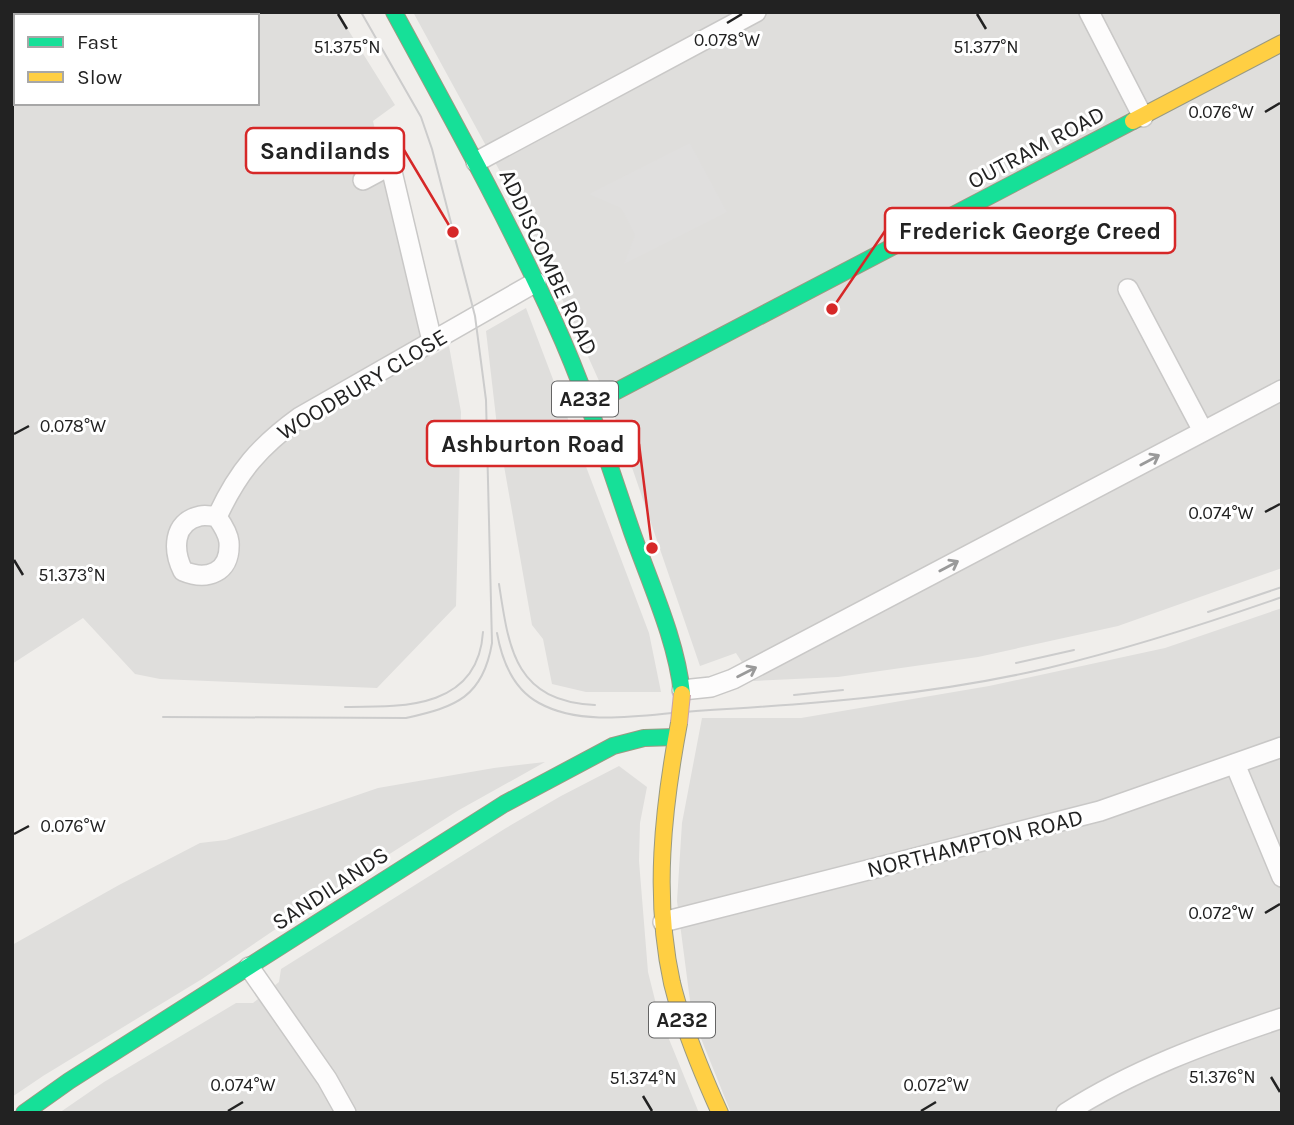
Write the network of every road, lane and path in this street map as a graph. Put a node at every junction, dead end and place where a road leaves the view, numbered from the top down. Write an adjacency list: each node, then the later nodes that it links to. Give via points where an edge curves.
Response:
1 (394, 12): 7 (main road, ADDISCOMBE ROAD / A232)
2 (756, 12): 7 (street)
3 (1089, 12): 5 (street)
4 (1282, 43): 5 (main road, OUTRAM ROAD)
5 (1143, 117): 14 (main road, OUTRAM ROAD)
6 (386, 142): 8 (street)
7 (476, 162): 10 (main road, ADDISCOMBE ROAD / A232)
8 (391, 165): 9 (street); 12 (street)
9 (363, 180)
10 (536, 282): 12 (street, WOODBURY CLOSE); 14 (main road, ADDISCOMBE ROAD / A232)
11 (1128, 289): 15 (street)
12 (432, 341): 16 (street, WOODBURY CLOSE, via 272,437 231,487)
13 (1282, 390): 15 (street)
14 (588, 406): 17 (main road, ADDISCOMBE ROAD / A232, via 677,659)
15 (1203, 431): 17 (street, one-way to 15, via 733,679)
16 (217, 517)
17 (682, 692): 18 (main road, ADDISCOMBE ROAD / A232, bridge)
18 (677, 730): 22 (main road, ADDISCOMBE ROAD / A232, via 661,847); 23 (main road, SANDILANDS, via 613,746 504,804)
19 (1282, 747): 20 (street, NORTHAMPTON ROAD)
20 (1235, 764): 21 (street); 22 (street, NORTHAMPTON ROAD, via 1100,811)
21 (1282, 877)
22 (663, 922): 27 (main road, ADDISCOMBE ROAD / A232, via 681,1018)
23 (249, 967): 25 (main road, SANDILANDS); 26 (street)
24 (1282, 1018): 28 (street, via 1167,1059)
25 (24, 1113)
26 (346, 1113)
27 (720, 1113)
28 (1066, 1113)

